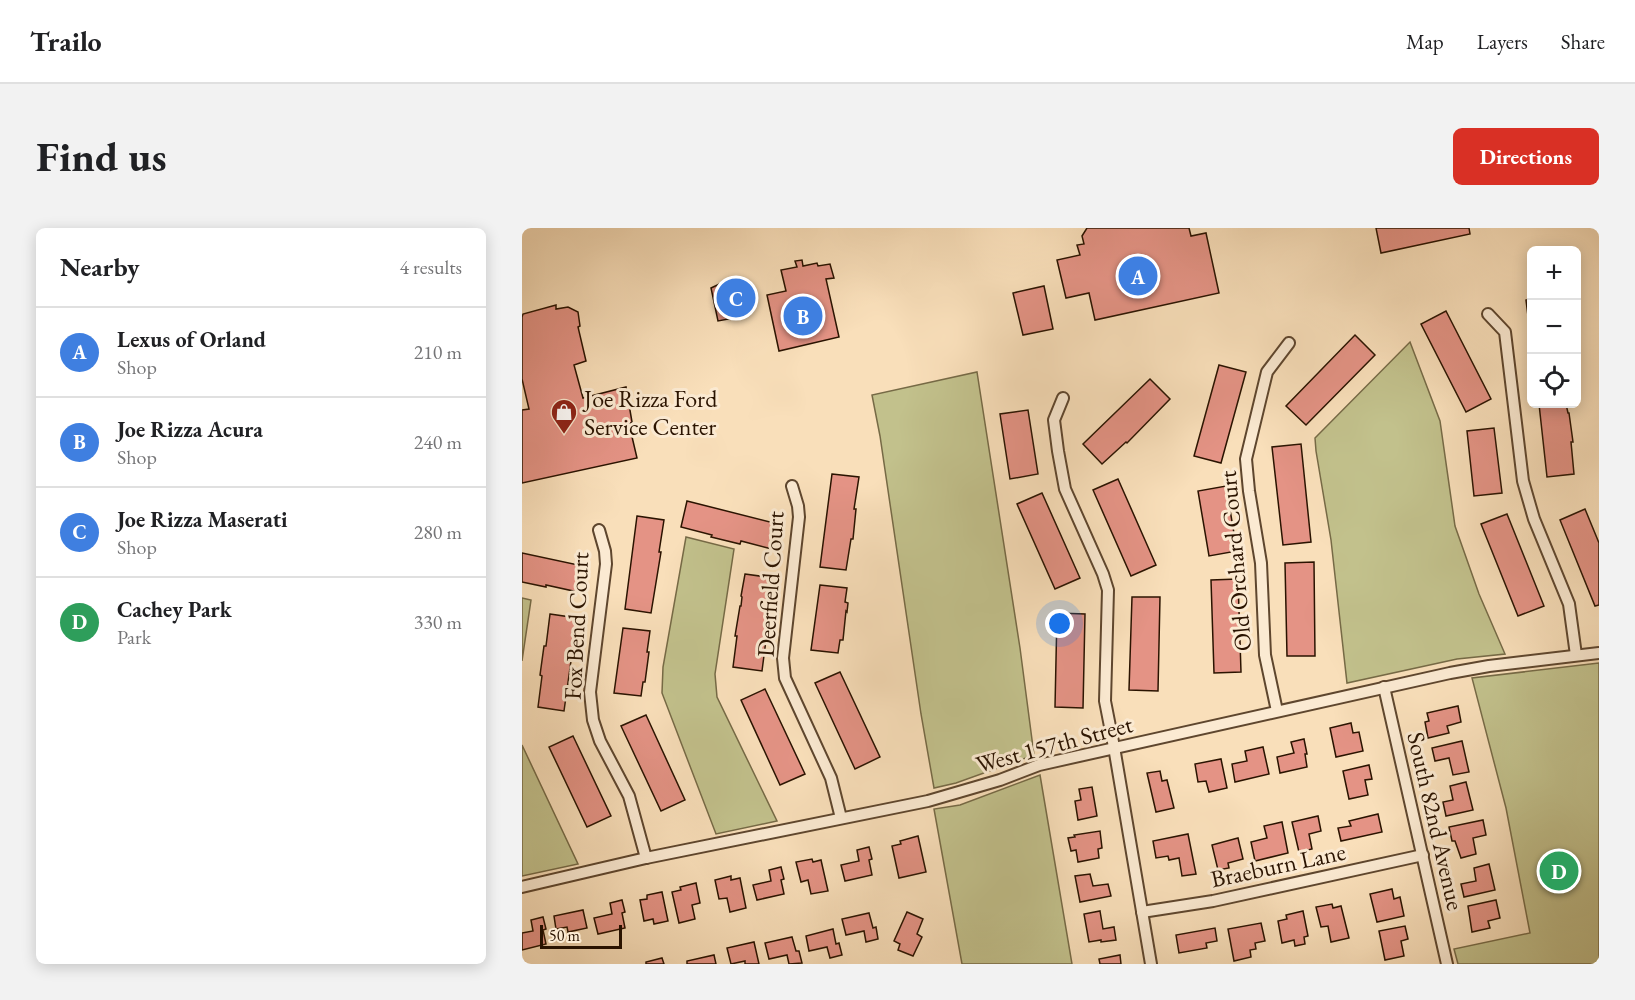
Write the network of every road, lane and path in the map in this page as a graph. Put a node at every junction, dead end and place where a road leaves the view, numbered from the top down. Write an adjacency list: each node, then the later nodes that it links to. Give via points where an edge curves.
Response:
1 (1488, 314): 7 (street, via 1505,332 1523,482 1569,604)
2 (1288, 343): 9 (street, Old Orchard Court, via 1267,372 1246,459 1262,563 1264,655)
3 (1063, 398): 10 (street, via 1054,420 1065,489 1108,590 1106,700)
4 (792, 486): 11 (street, Deerfield Court, via 799,517 783,658 785,678 831,778)
5 (598, 530): 13 (street, Fox Bend Court, via 606,564 590,692 593,720 629,796)
6 (1599, 653): 7 (street, West 157th Street)
7 (1575, 656): 8 (street, West 157th Street, via 1489,666)
8 (1384, 687): 9 (street, West 157th Street); 12 (street, South 82nd Avenue)
9 (1277, 711): 10 (street, West 157th Street)
10 (1114, 747): 11 (street, West 157th Street, via 1040,765 928,801); 15 (street)
11 (841, 818): 13 (street, West 157th Street)
12 (1423, 855): 15 (street, Braeburn Lane, via 1212,901); 17 (street, South 82nd Avenue)
13 (645, 858): 14 (street, West 157th Street)
14 (522, 886)
15 (1142, 912): 16 (street)
16 (1151, 964)
17 (1447, 964)

